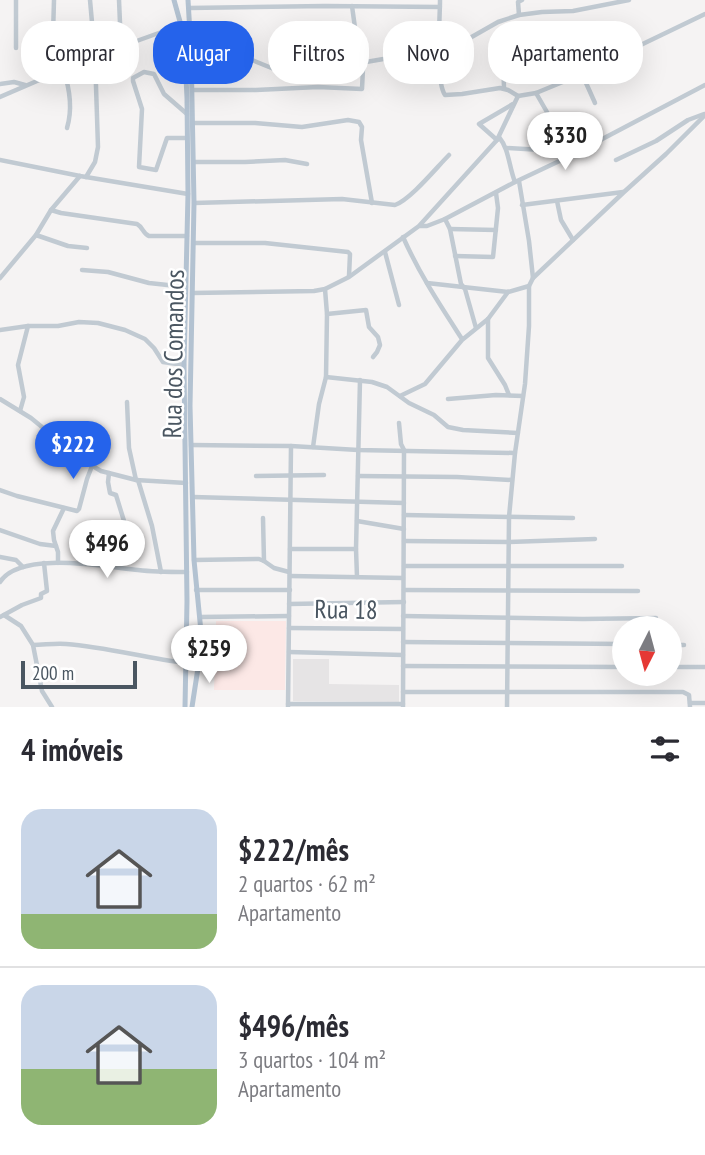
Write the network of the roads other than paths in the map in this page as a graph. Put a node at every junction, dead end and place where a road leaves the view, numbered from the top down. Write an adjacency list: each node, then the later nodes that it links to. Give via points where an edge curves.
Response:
1 (16, 0): 27 (street)
2 (54, 0): 18 (street)
3 (90, 0): 19 (street)
4 (119, 0): 20 (street)
5 (174, 0): 21 (main road, Rua dos Comandos)
6 (188, 0): 15 (main road, Rua dos Comandos)
7 (211, 0): 13 (street)
8 (440, 0): 14 (street)
9 (522, 0): 17 (street, via 518,2)
10 (629, 0): 17 (street)
11 (325, 3): 12 (street); 13 (street)
12 (352, 6): 14 (street); 23 (street)
13 (210, 7): 15 (street)
14 (440, 7): 24 (street)
15 (189, 8): 22 (main road, Rua dos Comandos)
16 (705, 14): 26 (street)
17 (519, 15): 25 (street)
18 (53, 21)
19 (92, 21)
20 (120, 21)
21 (180, 21)
22 (190, 21)
23 (354, 21)
24 (440, 21)
25 (474, 36)
26 (643, 44)
27 (16, 48)
28 (0, 84): 38 (street)
29 (68, 84): 51 (street)
30 (96, 84): 61 (street, via 97,156)
31 (186, 84): 47 (main road, Rua dos Comandos)
32 (192, 84): 41 (main road, Rua dos Comandos)
33 (364, 84): 41 (street, via 361,89)
34 (441, 84): 40 (street, via 444,95)
35 (504, 84): 40 (street)
36 (558, 84): 42 (street)
37 (586, 84): 46 (street)
38 (25, 85): 44 (street)
39 (705, 85): 62 (street)
40 (504, 88): 43 (street)
41 (192, 90): 49 (main road, Rua dos Comandos)
42 (536, 93): 43 (street); 50 (street)
43 (518, 96): 45 (street)
44 (0, 97)
45 (514, 103): 53 (street); 53 (street, via 480,123)
46 (595, 103)
47 (187, 114): 52 (main road, Rua dos Comandos); 52 (street, via 164,94 154,74 144,72 133,78 142,109 139,167 156,170 167,138)
48 (705, 115): 58 (street); 63 (street)
49 (193, 123): 59 (main road, Rua dos Comandos); 68 (street, via 302,127 359,122)
50 (555, 126)
51 (67, 128)
52 (187, 138): 65 (main road, Rua dos Comandos)
53 (498, 139): 54 (street); 72 (street)
54 (506, 148): 55 (street); 62 (street)
55 (542, 150)
56 (449, 155): 68 (street, via 400,203)
57 (0, 160): 61 (street)
58 (616, 160)
59 (194, 162): 60 (street, via 285,160); 67 (main road, Rua dos Comandos)
60 (307, 164)
61 (83, 176): 65 (street); 70 (street)
62 (517, 181): 64 (street); 69 (street)
63 (624, 192): 66 (street); 78 (street)
64 (496, 193): 71 (street); 74 (street)
65 (188, 194): 76 (main road, Rua dos Comandos)
66 (557, 201): 69 (street); 78 (street, via 561,220)
67 (194, 203): 68 (street, via 342,199); 79 (main road, Rua dos Comandos)
68 (372, 203)
69 (522, 205): 86 (street)
70 (51, 210): 75 (street); 76 (street, via 137,224 147,235)
71 (445, 219): 72 (street); 73 (street)
72 (419, 226): 77 (street)
73 (450, 229): 74 (street); 82 (street)
74 (496, 230): 82 (street, via 492,258)
75 (36, 236): 80 (street); 85 (street)
76 (188, 236): 89 (main road, Rua dos Comandos)
77 (403, 237): 81 (street); 87 (street)
78 (573, 240): 86 (street)
79 (194, 243): 84 (street, via 265,243 349,252); 93 (main road, Rua dos Comandos)
80 (88, 248)
81 (385, 252): 84 (street); 94 (street)
82 (456, 256): 90 (street)
83 (82, 270): 89 (street)
84 (349, 277): 91 (street)
85 (0, 278)
86 (533, 278): 88 (street)
87 (426, 283): 90 (street); 100 (street)
88 (529, 286): 92 (street); 107 (street)
89 (186, 287): 102 (main road, Rua dos Comandos)
90 (463, 287): 92 (street); 98 (street)
91 (325, 289): 93 (street); 95 (street)
92 (508, 292): 96 (street)
93 (192, 293): 114 (main road, Rua dos Comandos)
94 (399, 305)
95 (327, 314): 101 (street, via 366,310 380,345); 103 (street)
96 (488, 319): 98 (street); 105 (street, via 488,358)
97 (28, 326): 99 (street); 102 (street, via 88,322 112,326 145,339 163,362); 111 (street, via 18,365 24,397)
98 (476, 328): 100 (street)
99 (0, 330)
100 (462, 340): 106 (street, via 425,384)
101 (373, 358)
102 (184, 365): 129 (main road, Rua dos Comandos)
103 (326, 377): 104 (street); 116 (street)
104 (360, 380): 106 (street, via 387,387); 117 (street)
105 (509, 395): 107 (street); 109 (street)
106 (400, 396): 113 (street, via 448,427)
107 (523, 397): 113 (street)
108 (0, 399): 111 (street)
109 (448, 399)
110 (127, 402): 127 (street, via 129,449)
111 (20, 411): 120 (street)
112 (399, 423): 118 (street)
113 (518, 433): 119 (street)
114 (191, 445): 115 (street); 131 (main road, Rua dos Comandos)
115 (291, 446): 116 (street); 122 (street)
116 (313, 447): 117 (street)
117 (358, 450): 118 (street); 125 (street)
118 (404, 450): 119 (street); 126 (street)
119 (515, 453): 128 (street)
120 (92, 466): 121 (street); 135 (street, via 79,509)
121 (109, 473): 127 (street); 140 (street, via 110,492 116,495)
122 (291, 475): 123 (street); 124 (street); 132 (street)
123 (324, 475)
124 (256, 476)
125 (358, 476): 126 (street); 133 (street)
126 (404, 477): 128 (street); 134 (street)
127 (137, 480): 129 (street); 159 (street)
128 (512, 480): 137 (street)
129 (186, 484): 160 (main road, Rua dos Comandos)
130 (0, 491): 135 (street)
131 (193, 497): 132 (street); 151 (main road, Rua dos Comandos)
132 (290, 501): 133 (street); 148 (street)
133 (357, 502): 134 (street); 141 (street)
134 (404, 503): 136 (street)
135 (64, 508): 147 (street, via 53,531)
136 (404, 515): 137 (street); 142 (street)
137 (509, 517): 139 (street); 146 (street)
138 (263, 518): 152 (street)
139 (573, 518)
140 (124, 521)
141 (356, 521): 142 (street); 149 (street)
142 (404, 529): 145 (street)
143 (0, 530): 147 (street)
144 (595, 539): 146 (street)
145 (404, 541): 146 (street); 155 (street)
146 (509, 542): 156 (street)
147 (56, 546): 154 (street)
148 (290, 549): 149 (street); 161 (street)
149 (356, 549): 162 (street)
150 (0, 557): 158 (street, via 16,560)
151 (194, 560): 152 (street); 165 (main road, Rua dos Comandos)
152 (264, 561): 161 (street)
153 (44, 563): 154 (street); 158 (street); 172 (street, via 46,592)
154 (58, 563): 159 (street)
155 (404, 565): 156 (street); 163 (street)
156 (508, 566): 157 (street); 168 (street)
157 (622, 566)
158 (23, 567): 164 (street)
159 (161, 572): 160 (street)
160 (187, 572): 181 (main road, Rua dos Comandos)
161 (290, 574): 162 (street); 166 (street)
162 (357, 577): 163 (street)
163 (403, 578): 167 (street)
164 (0, 582)
165 (196, 590): 166 (street); 175 (main road, Rua dos Comandos)
166 (290, 590): 171 (street)
167 (404, 590): 168 (street); 170 (street)
168 (508, 591): 169 (street); 176 (street)
169 (638, 591)
170 (404, 602): 171 (street); 174 (street)
171 (289, 604): 173 (street)
172 (2, 616): 185 (street, via 21,626)
173 (289, 616): 175 (street); 178 (street)
174 (403, 616): 176 (street); 180 (street)
175 (200, 617): 179 (main road, Rua dos Comandos)
176 (508, 617): 177 (street); 183 (street)
177 (612, 619)
178 (289, 628): 180 (street, Rua 18); 186 (street)
179 (202, 629): 181 (main road, via 195,638); 188 (main road, Rua dos Comandos)
180 (403, 629): 182 (street)
181 (186, 631): 189 (main road, Rua dos Comandos)
182 (403, 642): 183 (street); 187 (street)
183 (508, 642): 184 (street); 194 (street)
184 (612, 644)
185 (33, 645): 189 (street, via 67,644); 201 (street, via 42,691)
186 (289, 652): 187 (street); 200 (street)
187 (403, 655): 190 (street)
188 (201, 658): 189 (main road, via 194,647 189,648); 203 (main road, Rua dos Comandos)
189 (186, 660): 202 (main road, Rua dos Comandos)
190 (403, 666): 194 (street); 195 (street)
191 (612, 667): 194 (street)
192 (682, 667): 193 (street)
193 (705, 667)
194 (507, 668): 196 (street)
195 (403, 692): 196 (street); 198 (street)
196 (507, 693): 199 (street, via 683,692 689,695); 204 (street)
197 (705, 703): 199 (street)
198 (403, 705): 200 (street)
199 (690, 705)
200 (288, 706)
201 (52, 707)
202 (185, 707)
203 (192, 707)
204 (507, 707)

